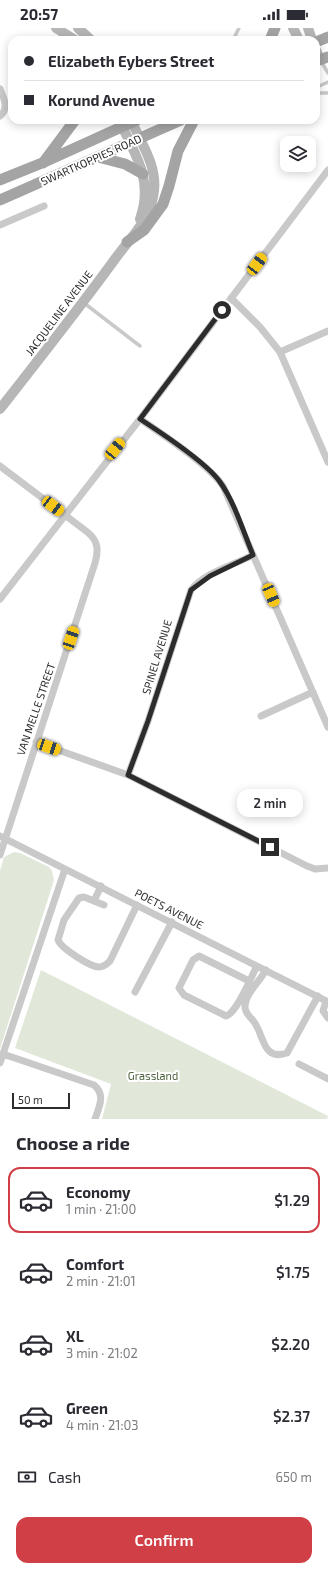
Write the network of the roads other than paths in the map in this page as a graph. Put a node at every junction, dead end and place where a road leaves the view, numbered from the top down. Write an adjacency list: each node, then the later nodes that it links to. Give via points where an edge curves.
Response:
1 (56, 28): 3 (street)
2 (78, 28): 4 (street)
3 (69, 36)
4 (87, 36)
5 (320, 57): 6 (lane)
6 (328, 73)
7 (0, 89): 8 (street, via 6,106)
8 (0, 116)
9 (72, 124): 18 (main road)
10 (124, 124): 18 (main road, SWARTKOPPIES ROAD)
11 (128, 124): 16 (street, JACQUELINE AVENUE)
12 (129, 124): 15 (street, JACQUELINE AVENUE)
13 (172, 124): 15 (main road, SWARTKOPPIES ROAD)
14 (192, 124): 26 (main road, via 178,151 163,204 144,230)
15 (140, 139): 16 (main road, SWARTKOPPIES ROAD); 25 (street, JACQUELINE AVENUE, via 152,166 154,190 148,215)
16 (130, 143): 17 (main road, SWARTKOPPIES ROAD); 20 (street, JACQUELINE AVENUE)
17 (98, 157): 20 (main road, via 125,164); 22 (main road, SWARTKOPPIES ROAD)
18 (42, 163): 21 (main road, SWARTKOPPIES ROAD)
19 (328, 170): 27 (street)
20 (143, 174): 25 (street, JACQUELINE AVENUE, via 145,200)
21 (0, 180)
22 (0, 200)
23 (44, 206): 24 (street)
24 (0, 225)
25 (135, 232): 26 (street, JACQUELINE AVENUE)
26 (127, 242): 28 (street, JACQUELINE AVENUE)
27 (231, 298): 31 (street); 33 (street)
28 (83, 303): 30 (lane); 32 (street, JACQUELINE AVENUE)
29 (328, 331): 31 (street)
30 (140, 346)
31 (280, 352): 35 (street)
32 (0, 408)
33 (140, 419): 38 (street); 39 (street, via 216,477 227,495)
34 (328, 442): 35 (street)
35 (321, 445): 36 (street)
36 (328, 462)
37 (0, 466): 38 (street, VAN MELLE STREET)
38 (65, 514): 40 (street); 44 (street, VAN MELLE STREET, via 90,534 97,542 98,550)
39 (253, 555): 41 (street); 45 (street, SPINEL AVENUE, via 210,576 191,590)
40 (0, 599)
41 (313, 692): 42 (street); 43 (street)
42 (261, 716)
43 (328, 727)
44 (36, 742): 45 (street); 46 (street, VAN MELLE STREET)
45 (128, 775): 48 (street, via 307,866 315,869)
46 (3, 838): 47 (street, VAN MELLE STREET); 49 (street, POETS AVENUE)
47 (0, 855)
48 (328, 868)
49 (65, 869): 50 (street, POETS AVENUE); 62 (street)
50 (101, 886): 51 (street); 53 (street, POETS AVENUE)
51 (94, 901): 52 (street); 53 (street, via 84,897 74,902 64,920 58,940 64,949 100,967 110,961)
52 (104, 905)
53 (137, 905): 54 (street, POETS AVENUE)
54 (172, 922): 55 (street, POETS AVENUE); 58 (street)
55 (257, 966): 56 (street, POETS AVENUE); 57 (street)
56 (266, 970): 59 (street, POETS AVENUE); 59 (street, via 250,992 245,1006 264,1045 274,1054 280,1056 287,1053)
57 (249, 981): 57 (street, via 233,1012 226,1016 184,995 179,988 193,960 200,956)
58 (135, 992)
59 (318, 996): 60 (street, POETS AVENUE)
60 (327, 1001): 61 (street, via 323,1011)
61 (328, 1018)
62 (3, 1054): 63 (street); 66 (street, via 94,1085 99,1089 101,1098)
63 (0, 1063)
64 (299, 1064): 65 (street)
65 (328, 1079)
66 (95, 1119)

